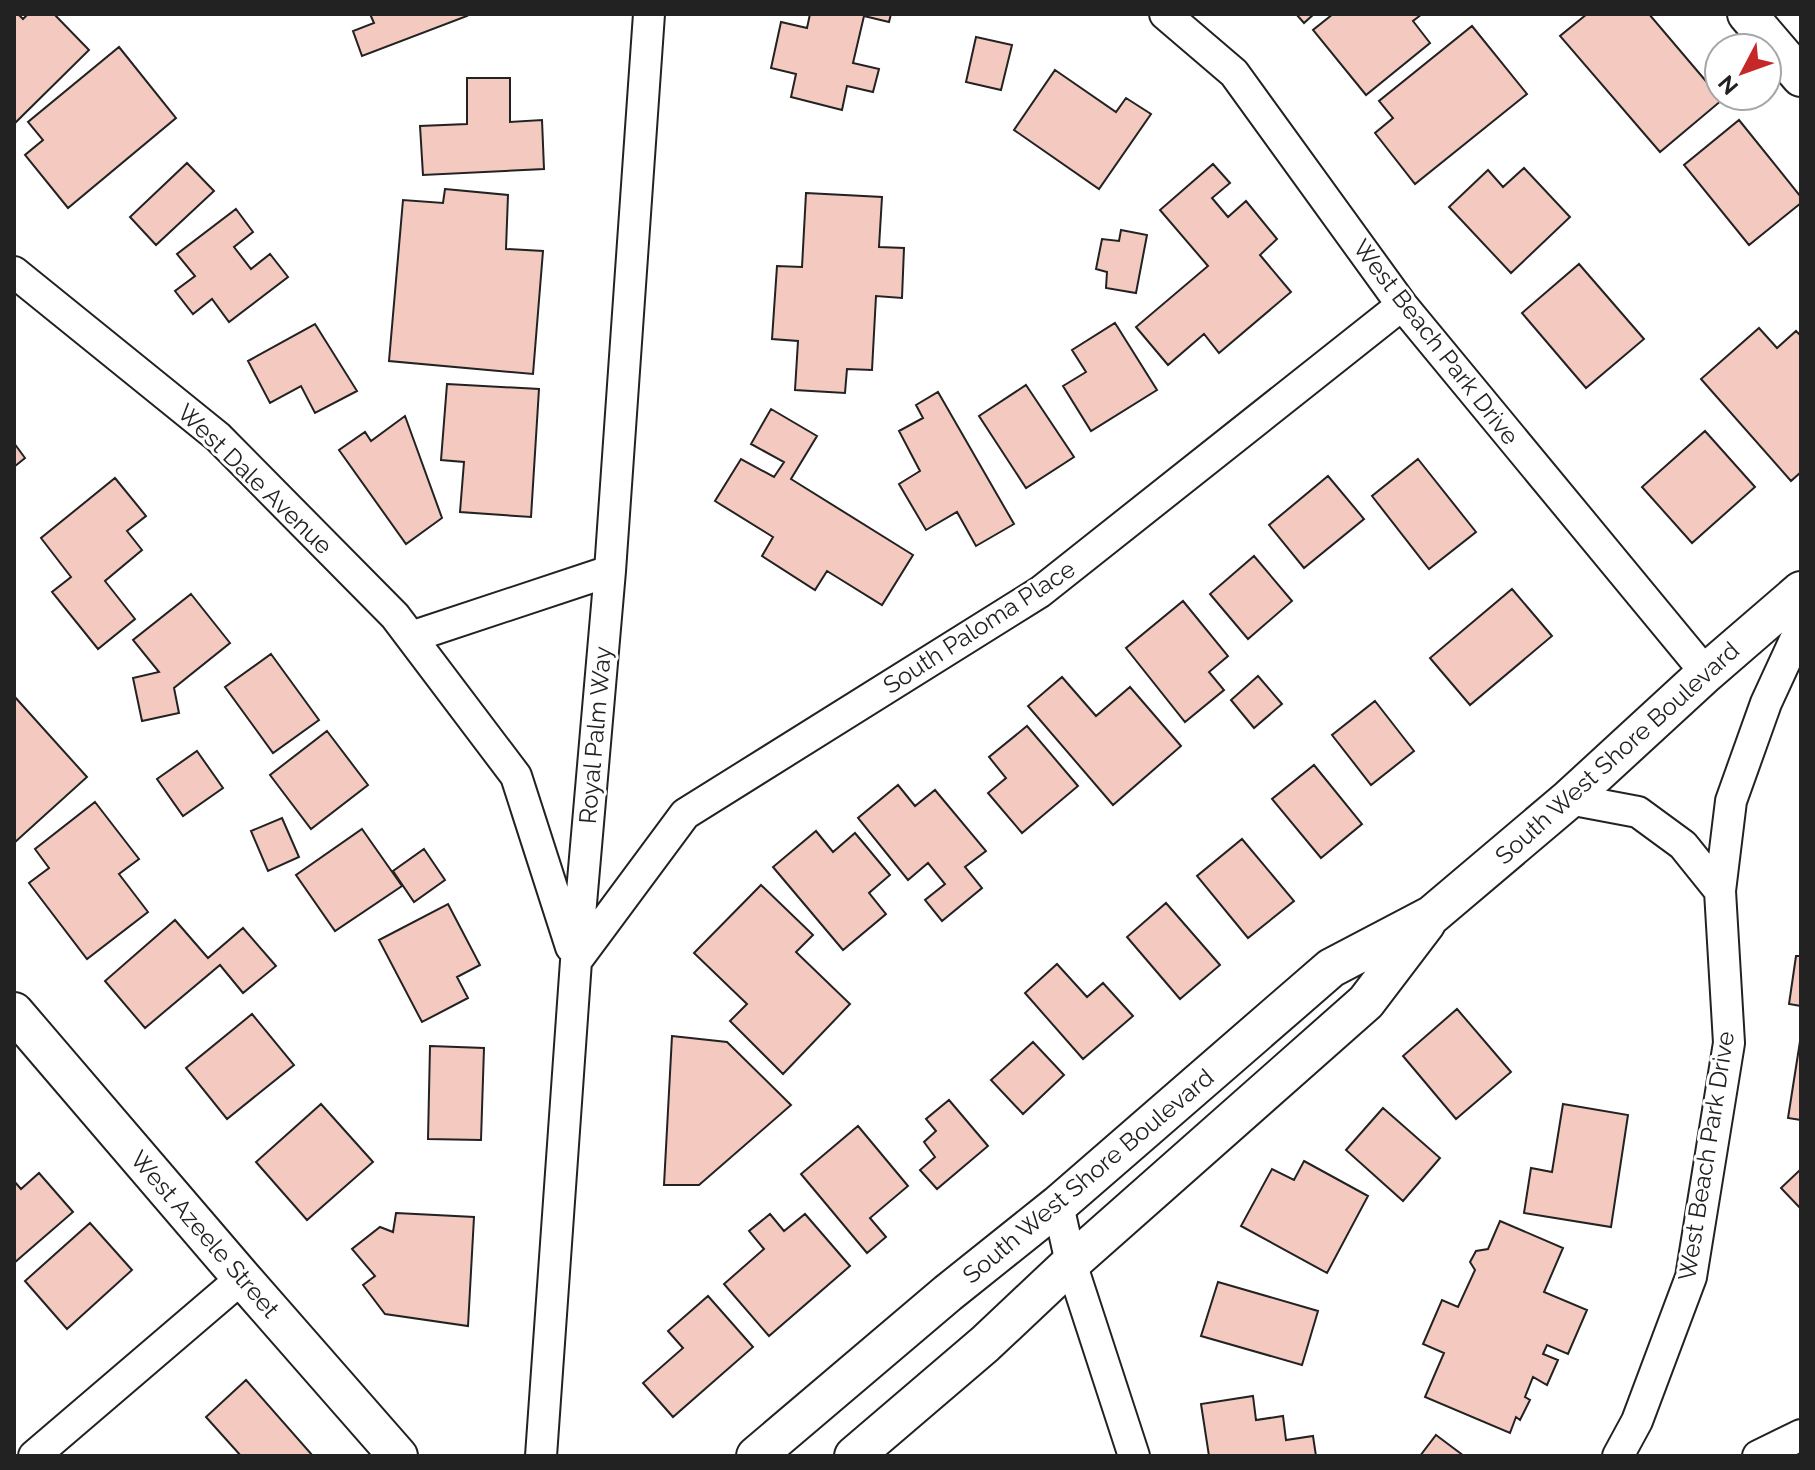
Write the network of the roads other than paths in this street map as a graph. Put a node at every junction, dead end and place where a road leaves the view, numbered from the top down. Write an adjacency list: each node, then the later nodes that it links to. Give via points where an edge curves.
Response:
1 (649, 14): 7 (street, Royal Palm Way)
2 (1165, 14): 6 (street, West Beach Park Drive, via 1234,73)
3 (1747, 14): 4 (street)
4 (1801, 77)
5 (14, 272): 10 (street, West Dale Avenue, via 218,437)
6 (1402, 305): 11 (street, West Beach Park Drive); 15 (street, South Paloma Place, via 1040,592 685,814)
7 (610, 571): 10 (street); 15 (street, Royal Palm Way)
8 (1801, 591): 11 (street, South West Shore Boulevard)
9 (1801, 627): 13 (street, West Beach Park Drive, via 1766,703 1731,801)
10 (411, 637): 15 (street, West Dale Avenue, via 516,776)
11 (1706, 673): 12 (street, South West Shore Boulevard)
12 (1569, 799): 13 (street, via 1638,812 1683,845); 14 (street, South West Shore Boulevard)
13 (1720, 891): 27 (street, West Beach Park Drive, via 1729,1043 1691,1277 1637,1421)
14 (1432, 915): 17 (street, South West Shore Boulevard, via 1331,968); 18 (street, South West Shore Boulevard, via 1366,1002)
15 (576, 961): 23 (street, Royal Palm Way)
16 (14, 1012): 19 (street, West Azeele Street)
17 (1058, 1205): 18 (street); 24 (street, South West Shore Boulevard)
18 (1071, 1263): 25 (street, South West Shore Boulevard); 26 (street)
19 (242, 1278): 21 (street); 22 (street, West Azeele Street)
20 (1801, 1435): 28 (street)
21 (34, 1456)
22 (398, 1456)
23 (541, 1456)
24 (756, 1456)
25 (854, 1456)
26 (1134, 1456)
27 (1618, 1456)
28 (1758, 1456)

